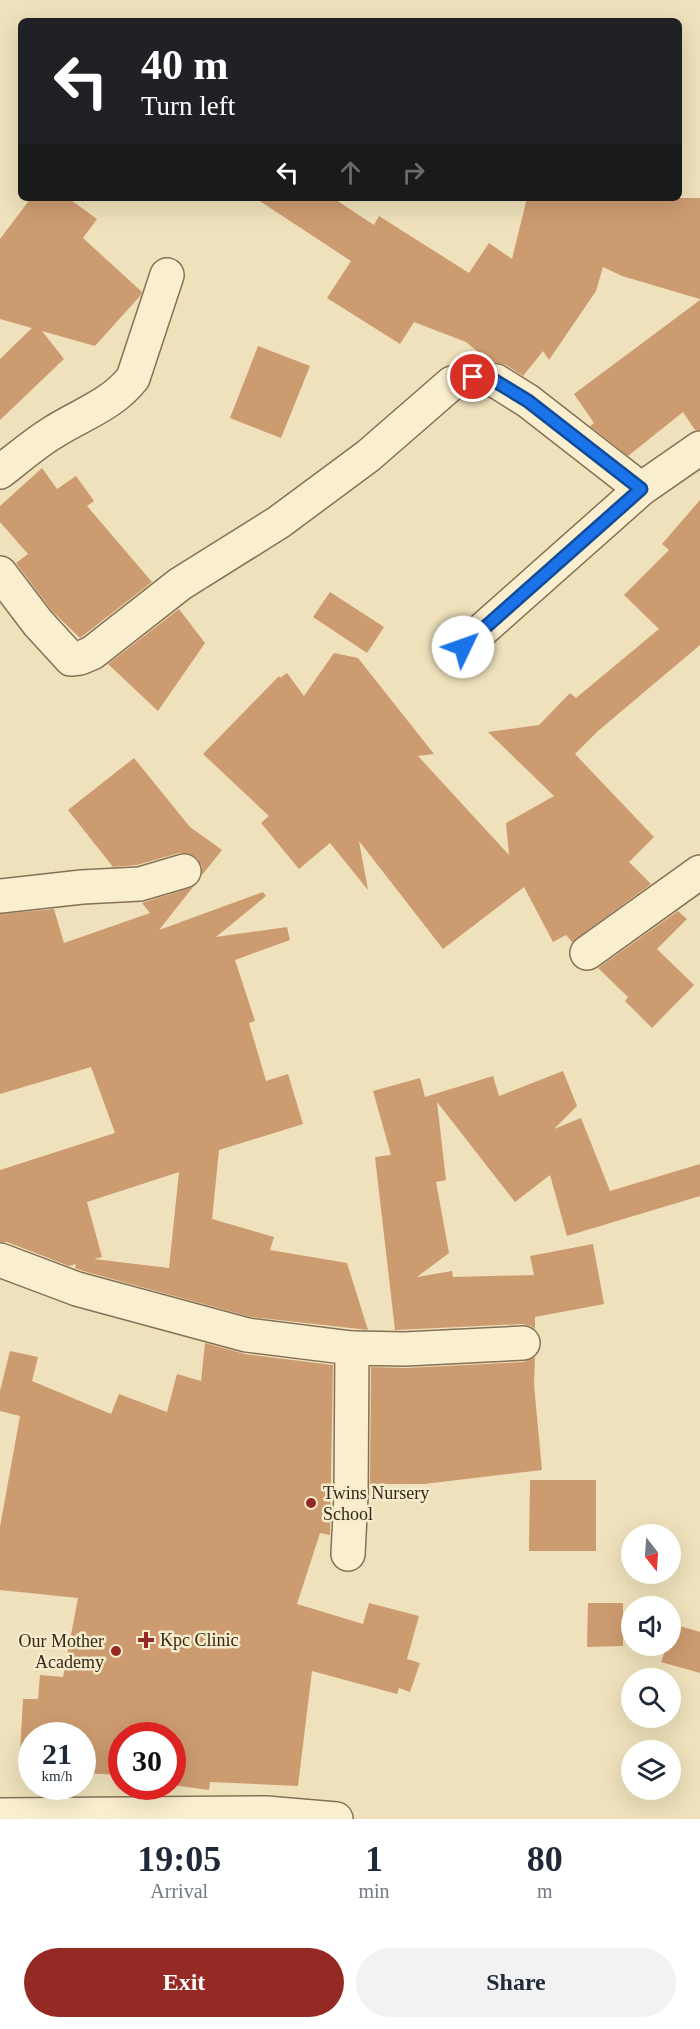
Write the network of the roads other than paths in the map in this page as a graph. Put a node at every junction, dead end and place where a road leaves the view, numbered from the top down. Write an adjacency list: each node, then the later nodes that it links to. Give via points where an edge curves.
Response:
1 (167, 275): 3 (street, via 133,378 124,390 52,433)
2 (700, 448): 4 (street)
3 (0, 472)
4 (641, 489): 5 (street, via 528,401 495,381 473,377 452,383 368,456 279,522 180,584 92,653 80,658 71,659); 6 (street)
5 (0, 573)
6 (463, 647)
7 (184, 871): 9 (street, via 140,884)
8 (700, 872): 10 (street)
9 (0, 896)
10 (587, 953)
11 (0, 1260): 13 (street, via 77,1289 247,1335)
12 (523, 1343): 13 (street)
13 (352, 1348): 14 (street)
14 (348, 1554)
15 (0, 1815): 16 (street, via 266,1813)
16 (336, 1819)

